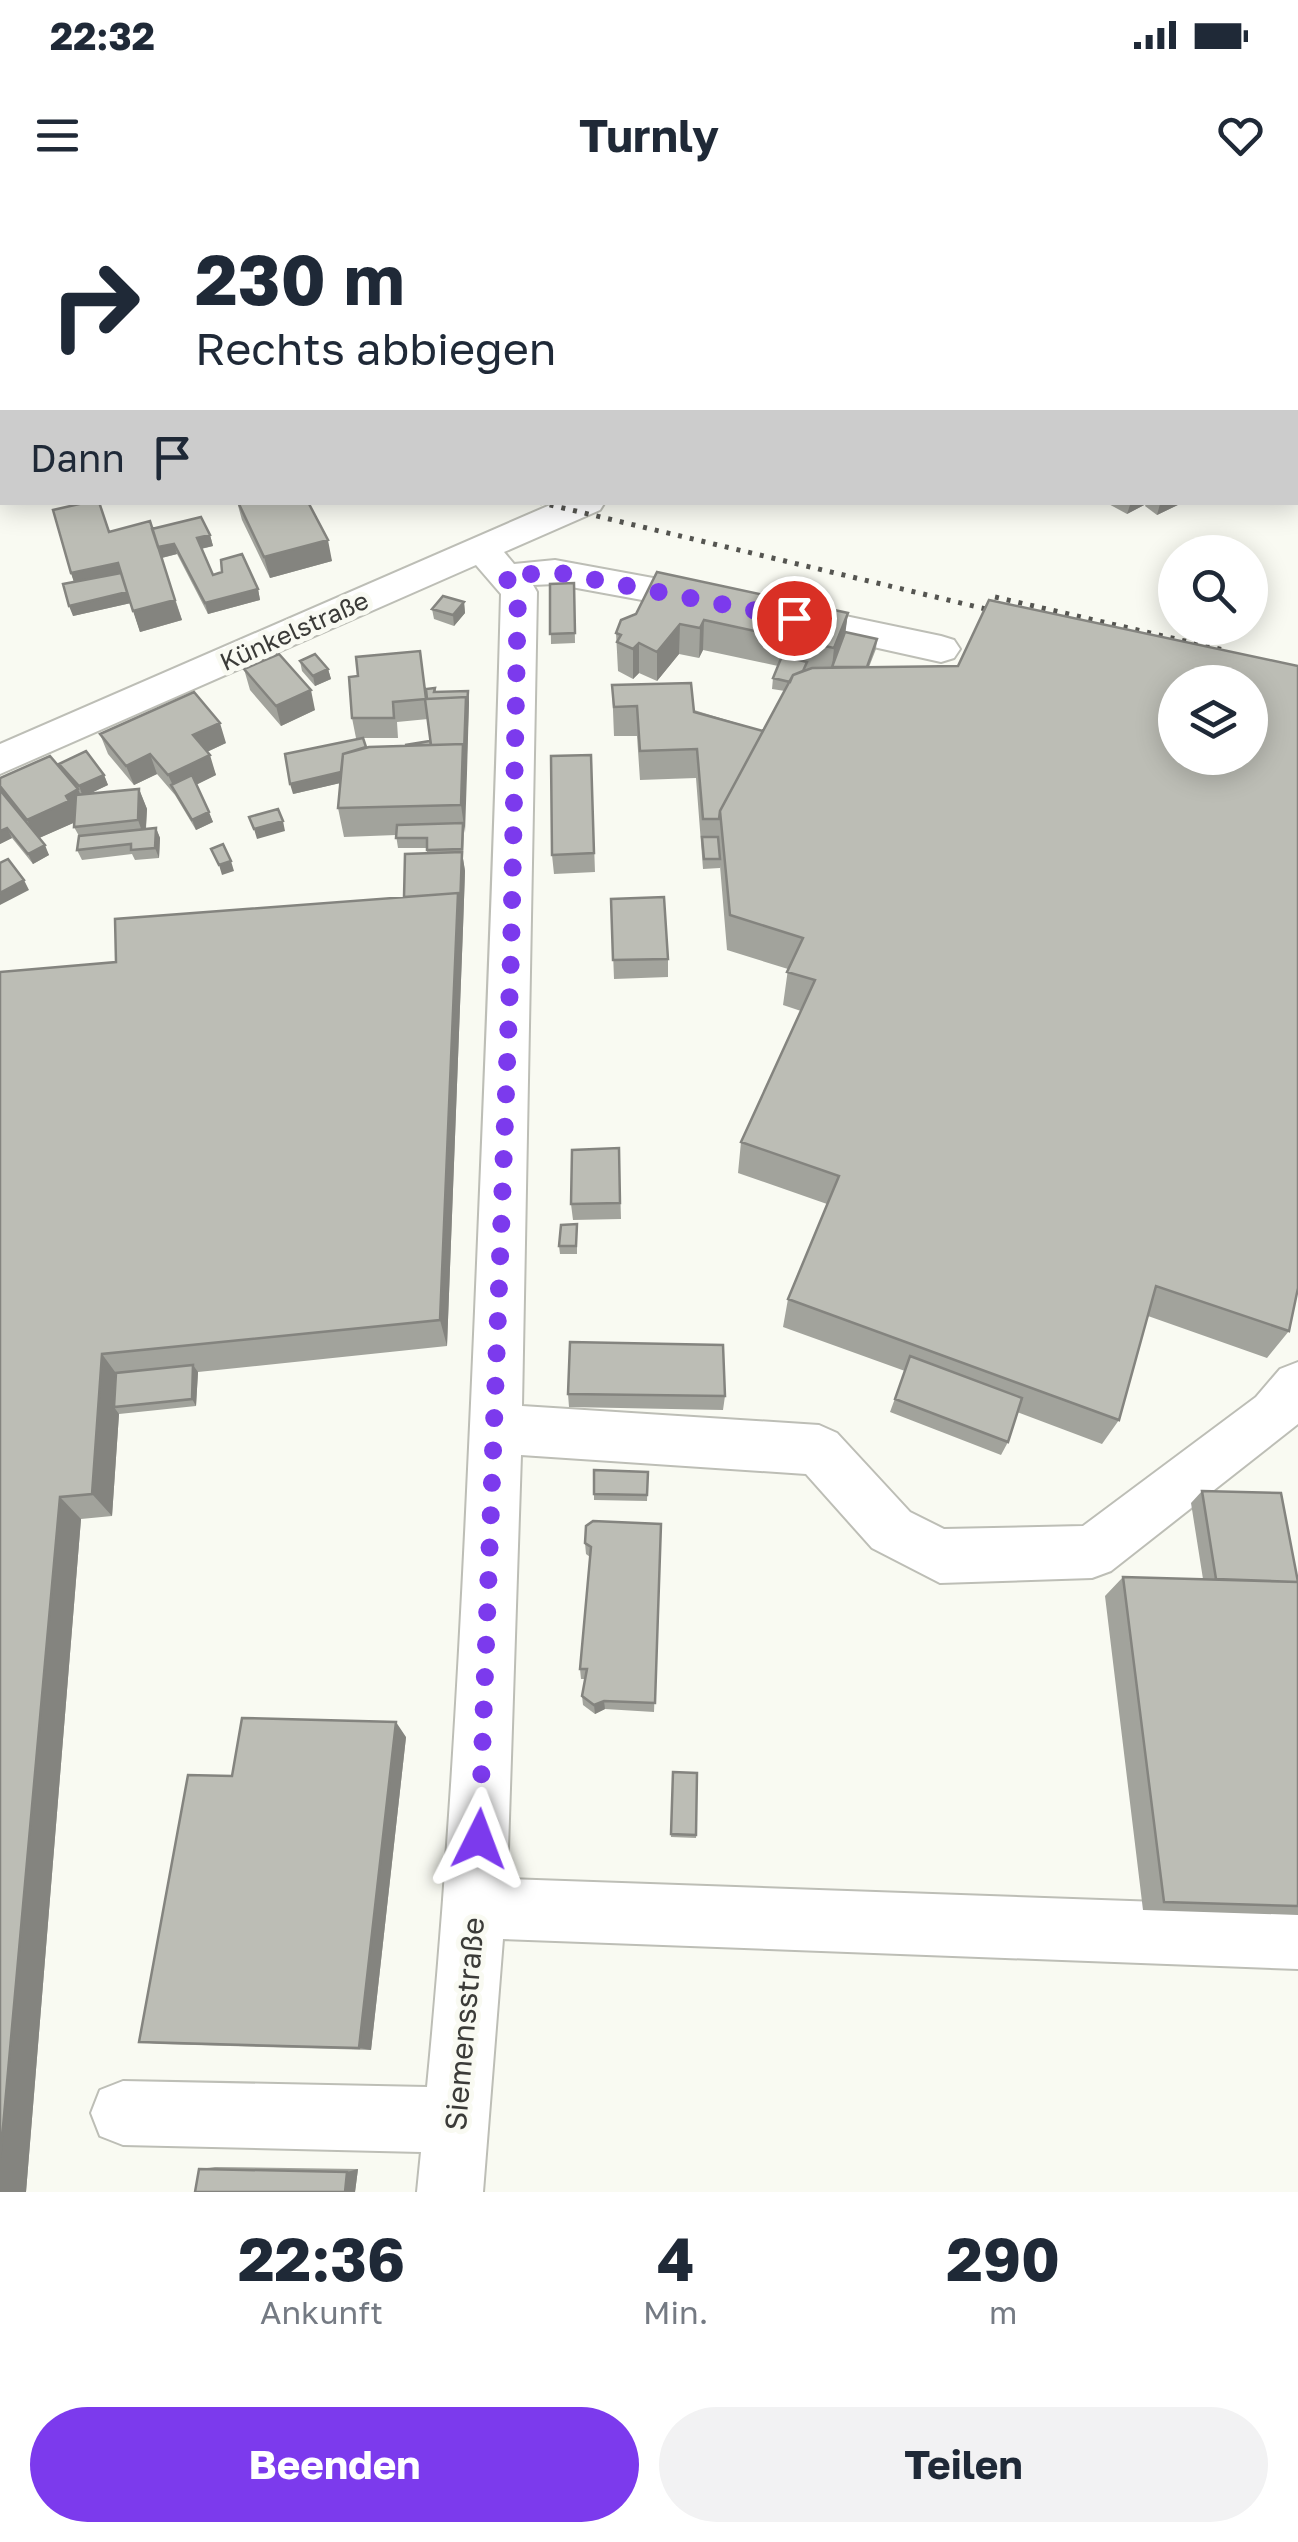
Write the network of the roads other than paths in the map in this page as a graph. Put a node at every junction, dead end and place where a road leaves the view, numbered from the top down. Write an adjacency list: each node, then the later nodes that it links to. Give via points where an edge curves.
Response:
1 (583, 505): 2 (street, Künkelstraße)
2 (493, 563): 3 (street); 4 (street, Künkelstraße); 6 (street, Siemensstraße, via 518,592)
3 (941, 649)
4 (0, 760)
5 (1298, 1386): 6 (street, via 1274,1414 1092,1552 940,1556 890,1530 819,1450)
6 (496, 1429): 7 (street, Siemensstraße)
7 (476, 1908): 8 (street); 10 (street, Siemensstraße)
8 (1298, 1938)
9 (122, 2113): 10 (street)
10 (456, 2120): 11 (street, Siemensstraße)
11 (450, 2192)

